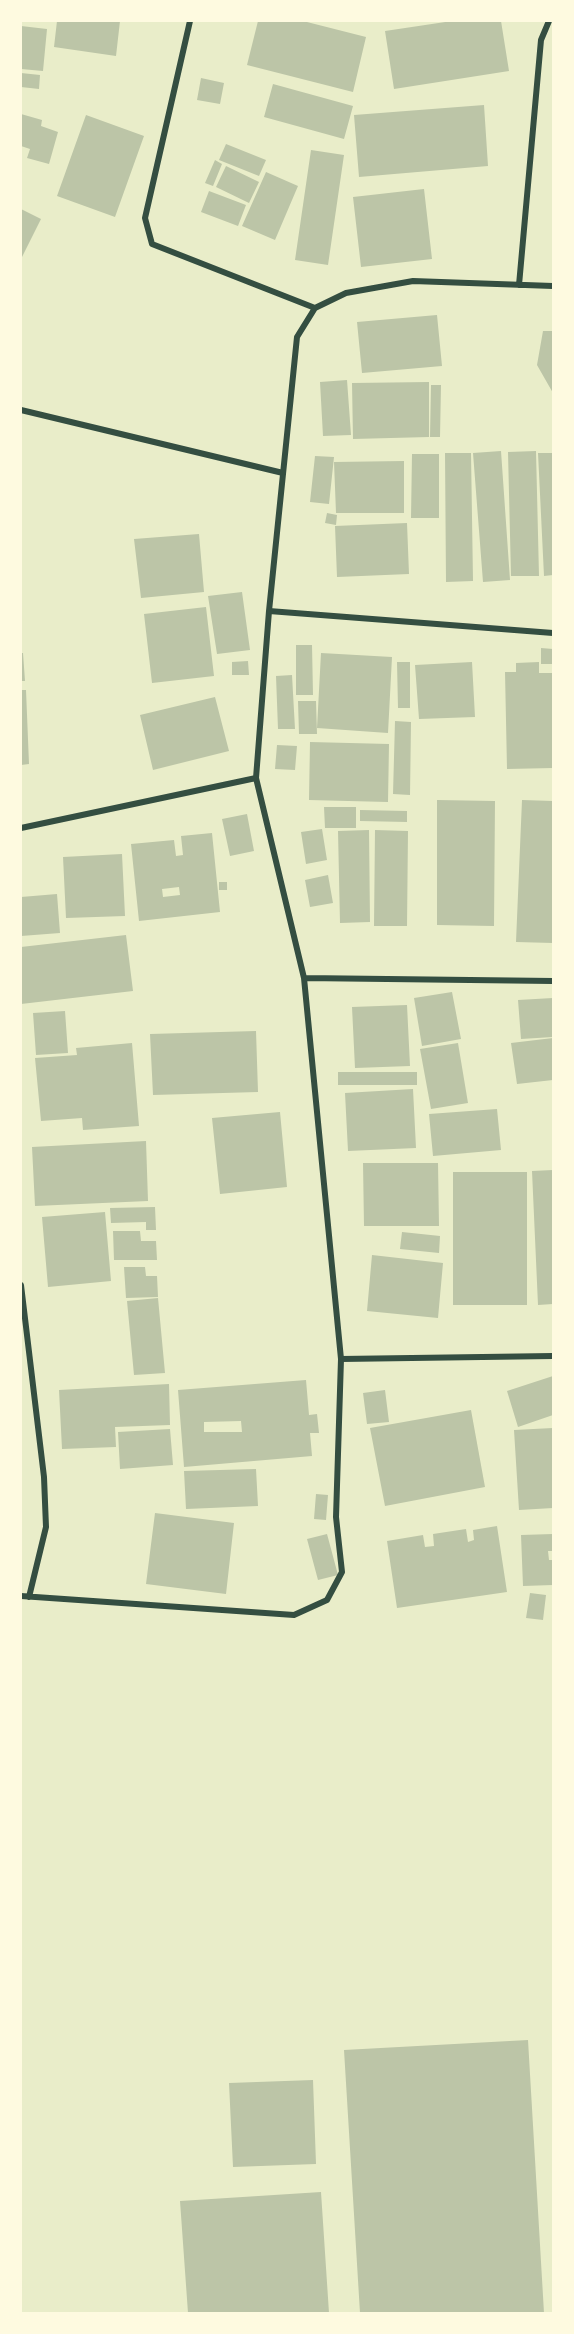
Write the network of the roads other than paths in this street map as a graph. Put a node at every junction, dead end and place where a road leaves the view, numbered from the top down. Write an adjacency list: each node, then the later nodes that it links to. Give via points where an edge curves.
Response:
1 (190, 21): 5 (street, via 145,218 152,244)
2 (549, 21): 3 (street, via 541,40)
3 (519, 285): 4 (street); 5 (street, via 413,281 346,293)
4 (553, 286)
5 (315, 308): 7 (street, via 297,337)
6 (21, 410): 7 (street)
7 (284, 473): 8 (street)
8 (269, 611): 9 (street); 10 (street)
9 (553, 633)
10 (256, 778): 11 (street); 12 (street)
11 (21, 828)
12 (304, 978): 13 (street); 16 (street)
13 (553, 981)
14 (21, 1285): 18 (street, via 44,1477 46,1527)
15 (553, 1356): 16 (street)
16 (341, 1359): 18 (street, via 336,1517 342,1572 327,1600 294,1615)
17 (21, 1596): 18 (street)
18 (29, 1597)

